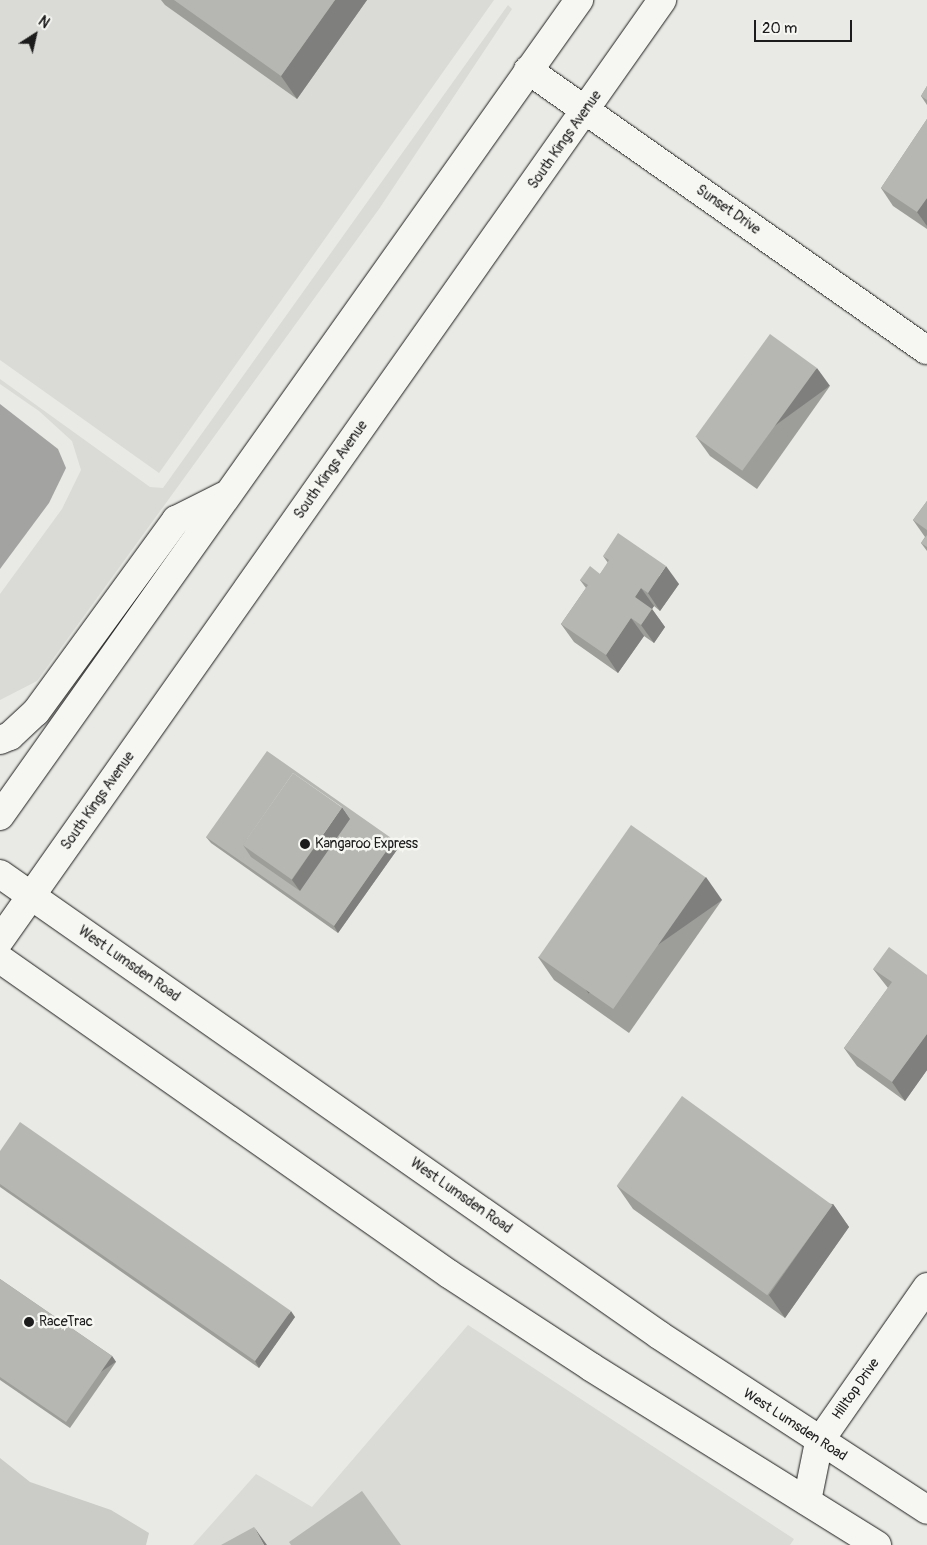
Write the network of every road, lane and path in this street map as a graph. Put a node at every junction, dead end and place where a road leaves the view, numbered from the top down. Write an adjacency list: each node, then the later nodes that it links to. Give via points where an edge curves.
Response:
1 (579, 0): 3 (main road)
2 (662, 0): 4 (main road, South Kings Avenue)
3 (528, 70): 4 (main road, Sunset Drive); 6 (main road)
4 (586, 111): 5 (main road, Sunset Drive); 10 (main road, South Kings Avenue)
5 (927, 350)
6 (228, 494): 7 (main road, via 176,520 36,712 10,736); 8 (main road)
7 (0, 740)
8 (0, 816)
9 (0, 874): 10 (main road, West Lumsden Road)
10 (30, 896): 11 (main road, South Kings Avenue); 14 (main road, West Lumsden Road, via 658,1335)
11 (0, 940)
12 (0, 959): 15 (main road, via 448,1274)
13 (927, 1287): 14 (main road, Hilltop Drive)
14 (819, 1442): 15 (main road, Hilltop Drive); 16 (main road, West Lumsden Road)
15 (807, 1501): 17 (main road)
16 (927, 1510)
17 (877, 1545)

